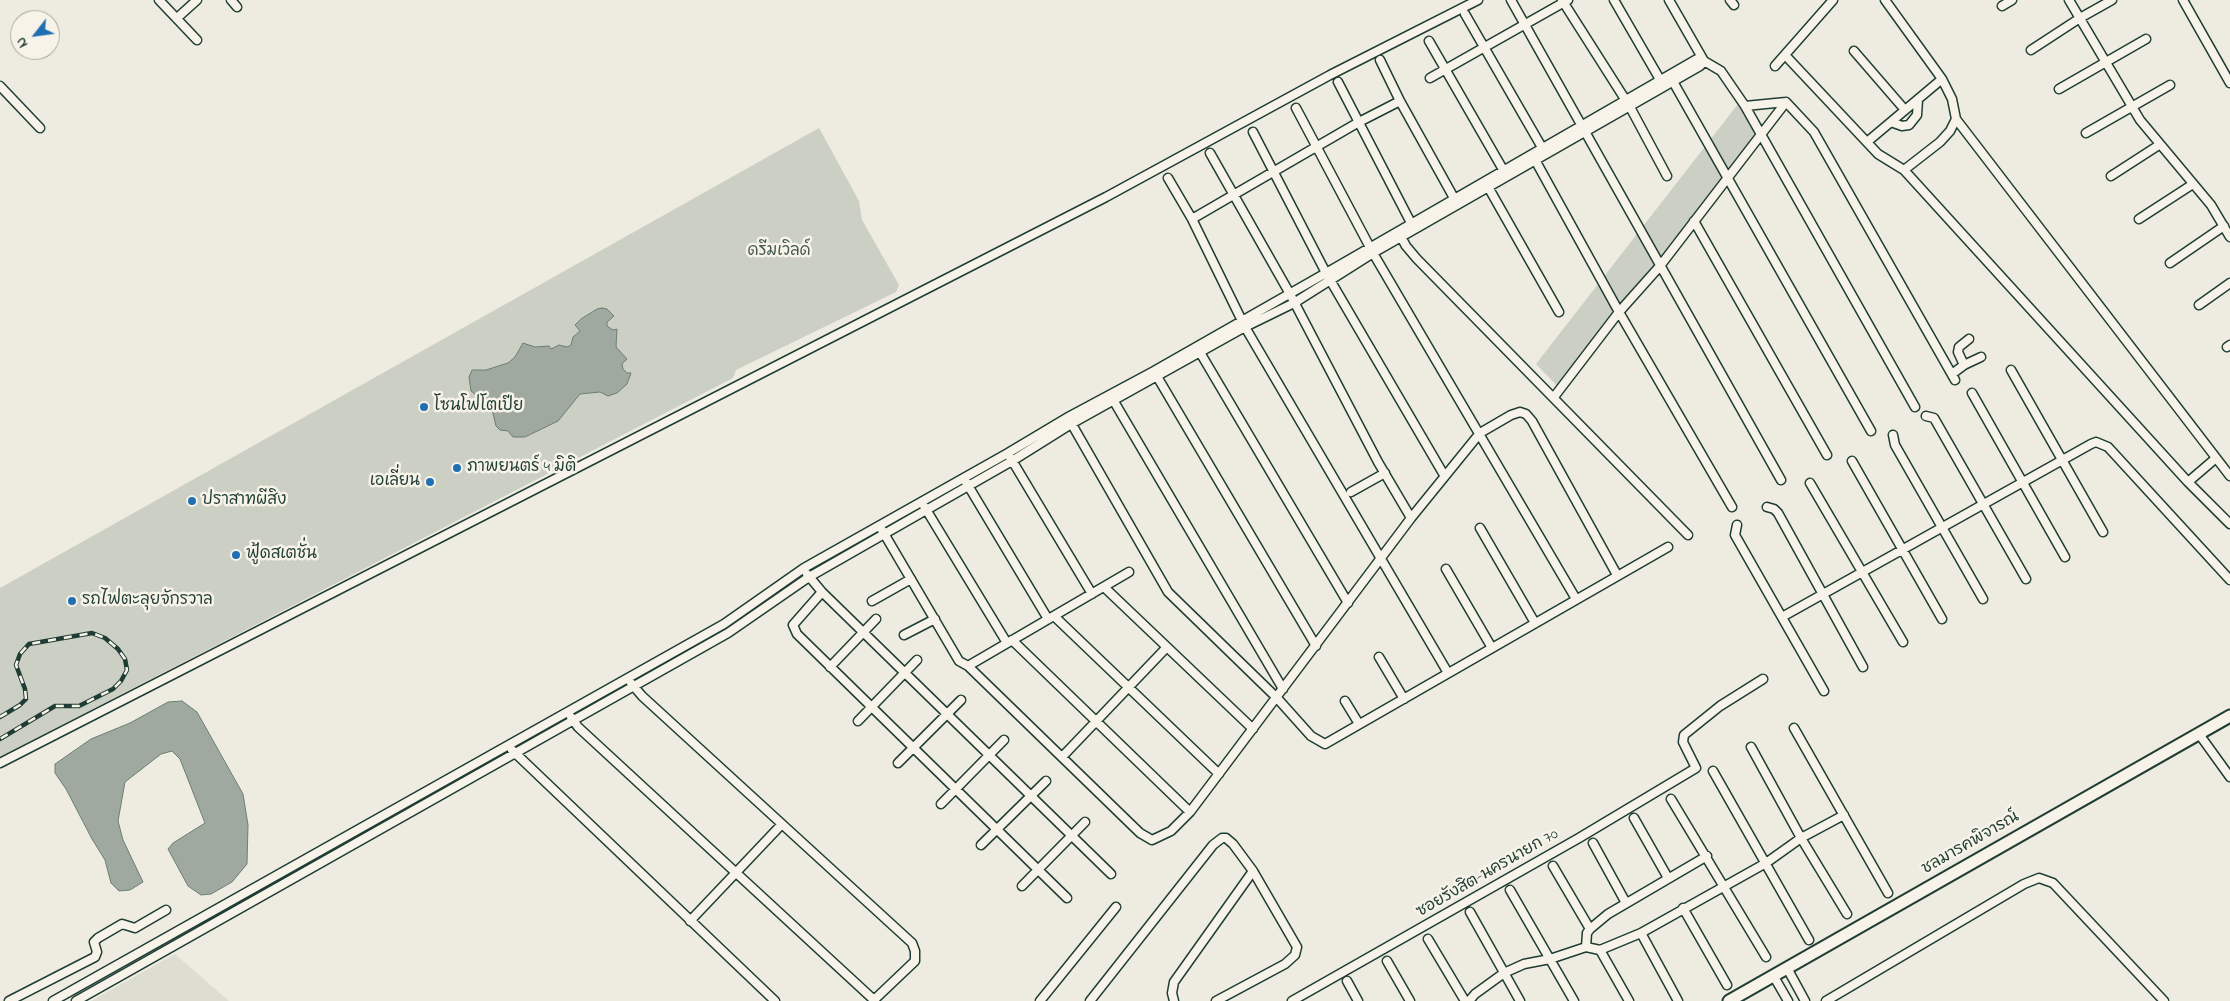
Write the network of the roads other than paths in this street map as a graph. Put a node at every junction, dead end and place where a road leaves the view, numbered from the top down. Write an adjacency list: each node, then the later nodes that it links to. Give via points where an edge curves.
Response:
1 (160, 0): 19 (street)
2 (197, 0): 19 (street)
3 (230, 0): 17 (street)
4 (1478, 0): 15 (street)
5 (1511, 0): 21 (street)
6 (1614, 0): 39 (street)
7 (1669, 0): 30 (street)
8 (1832, 0): 28 (street)
9 (1886, 0): 36 (street)
10 (2012, 0): 16 (street)
11 (2069, 0): 20 (street)
12 (2112, 0): 20 (street)
13 (2183, 0): 40 (street)
14 (1565, 1): 21 (street); 47 (street)
15 (1466, 3): 210 (street, via 1106,197)
16 (2002, 6)
17 (237, 7)
18 (1465, 14): 25 (street)
19 (177, 18): 23 (street)
20 (2080, 18): 26 (street); 31 (street)
21 (1524, 25): 25 (street); 56 (street)
22 (2146, 39): 31 (street)
23 (197, 40)
24 (1429, 41): 33 (street)
25 (1484, 47): 33 (street); 63 (street)
26 (2031, 50)
27 (1854, 51): 51 (street)
28 (1785, 55): 32 (street); 60 (street)
29 (1380, 60): 45 (street)
30 (1704, 61): 34 (street, via 1697,59); 38 (street); 48 (street, via 1721,71)
31 (2105, 62): 43 (street); 49 (street)
32 (1775, 66)
33 (1445, 70): 35 (street); 68 (street)
34 (1669, 74): 38 (street); 39 (street)
35 (1430, 78)
36 (1942, 80): 44 (street); 52 (street, via 1952,99)
37 (1338, 82): 53 (street)
38 (1673, 82): 39 (street); 72 (street)
39 (1662, 83): 47 (street)
40 (2230, 83)
41 (2170, 85): 49 (street)
42 (0, 86): 55 (street)
43 (2059, 89)
44 (1918, 100): 51 (street); 54 (street, via 1917,115 1908,125)
45 (1400, 101): 53 (street); 76 (street)
46 (1786, 102): 48 (street); 59 (street); 98 (street, via 1814,132 1954,377)
47 (1627, 104): 56 (street); 69 (street)
48 (1745, 106): 59 (street)
49 (2131, 106): 58 (street); 61 (street)
50 (1296, 108): 62 (street)
51 (1905, 110): 54 (street)
52 (1956, 118): 66 (street, via 1940,142); 113 (street)
53 (1359, 122): 62 (street); 79 (street)
54 (1891, 122): 60 (street)
55 (40, 128)
56 (1583, 129): 63 (street); 86 (street)
57 (1253, 132): 67 (street)
58 (2086, 133)
59 (1760, 137): 72 (street); 104 (street)
60 (1867, 142): 66 (street, via 1878,154)
61 (2159, 145): 70 (street); 74 (street)
62 (1317, 147): 67 (street); 84 (street)
63 (1544, 152): 65 (street)
64 (1210, 153): 75 (street)
65 (1534, 158): 68 (street); 93 (street)
66 (1904, 170): 123 (street)
67 (1274, 172): 75 (street); 87 (street)
68 (1505, 174): 73 (street)
69 (1668, 176)
70 (2111, 176)
71 (1168, 178): 78 (street)
72 (1727, 178): 80 (street); 108 (street)
73 (1487, 184): 76 (street); 82 (street); 92 (street)
74 (2193, 184): 77 (street); 81 (street, via 2211,204)
75 (1233, 196): 78 (street); 89 (street)
76 (1454, 198): 79 (street)
77 (2139, 219)
78 (1192, 220): 94 (street)
79 (1411, 222): 82 (street)
80 (1694, 222): 86 (street); 112 (street)
81 (2224, 226): 83 (street); 85 (street)
82 (1400, 234): 84 (street); 102 (street, via 1417,259)
83 (2230, 237)
84 (1372, 250): 87 (street); 109 (street)
85 (2170, 263)
86 (1660, 266): 93 (street); 121 (street)
87 (1328, 276): 89 (street); 90 (street); 118 (street)
88 (2230, 284): 91 (street)
89 (1290, 294): 90 (street); 94 (street)
90 (1294, 303): 94 (street); 117 (street)
91 (2199, 305)
92 (1559, 312)
93 (1619, 312): 102 (street); 129 (street)
94 (1244, 324): 96 (street); 144 (street)
95 (1969, 339): 98 (street, via 1958,352)
96 (1198, 350): 100 (street); 161 (street)
97 (1981, 357): 98 (street)
98 (1964, 366)
99 (2011, 370): 114 (street)
100 (1156, 374): 103 (street); 172 (street)
101 (1972, 393): 122 (street)
102 (1554, 397): 140 (street)
103 (1112, 398): 107 (street); 186 (street)
104 (1915, 407)
105 (1065, 408): 107 (street)
106 (1926, 416): 128 (street, via 1934,418)
107 (1070, 419): 111 (street); 115 (street); 188 (street, via 1168,592)
108 (1871, 431)
109 (1480, 433): 118 (street); 149 (street, via 1511,415 1526,414); 158 (street)
110 (1893, 435): 136 (street, via 1895,445)
111 (1008, 453): 115 (street); 120 (street)
112 (1827, 455)
113 (2216, 458): 119 (street); 123 (street)
114 (2062, 460): 122 (street); 138 (street); 153 (street, via 2090,444 2102,443 2108,447)
115 (1012, 461): 125 (street); 156 (street)
116 (1852, 461): 142 (street)
117 (1385, 473): 126 (street); 132 (street)
118 (1444, 475): 132 (street)
119 (2230, 476)
120 (964, 478): 125 (street); 127 (street)
121 (1781, 480)
122 (2022, 482): 128 (street); 143 (street)
123 (2188, 482): 133 (street)
124 (1810, 483): 148 (street)
125 (968, 486): 131 (street); 163 (street)
126 (1352, 492)
127 (922, 502): 131 (street); 135 (street)
128 (1983, 504): 136 (street); 152 (street)
129 (1732, 507)
130 (1767, 507): 157 (street, via 1778,513)
131 (927, 510): 139 (street); 170 (street)
132 (1411, 518): 144 (street)
133 (2230, 524)
134 (1737, 525): 162 (street, via 1735,535)
135 (880, 526): 139 (street); 145 (street)
136 (1943, 526): 142 (street); 159 (street)
137 (1480, 528): 167 (street)
138 (2103, 532)
139 (884, 534): 150 (street); 151 (street)
140 (1688, 534)
141 (1668, 547): 149 (street)
142 (1902, 550): 148 (street); 166 (street)
143 (2065, 557)
144 (1381, 560): 161 (street); 181 (street)
145 (804, 568): 150 (street); 182 (street, via 724,624)
146 (1446, 569): 174 (street)
147 (1128, 572): 154 (street)
148 (1861, 573): 157 (street); 171 (street)
149 (1617, 575): 158 (street)
150 (808, 577): 155 (street); 184 (street, via 728,633)
151 (912, 579): 160 (street); 165 (street)
152 (2026, 579)
153 (2230, 580)
154 (1104, 586): 156 (street); 173 (street)
155 (822, 592): 168 (street); 177 (street, via 793,624 793,629)
156 (1092, 594): 163 (street)
157 (1822, 594): 162 (street); 179 (street)
158 (1576, 599): 167 (street)
159 (1983, 599)
160 (872, 601)
161 (1348, 603): 172 (street)
162 (1782, 617): 187 (street)
163 (1051, 618): 170 (street); 185 (street)
164 (876, 619): 168 (street)
165 (935, 619): 169 (street); 178 (street, via 959,661)
166 (1942, 619)
167 (1535, 623): 174 (street)
168 (863, 632): 177 (street); 180 (street)
169 (904, 635)
170 (1010, 642): 178 (street); 198 (street)
171 (1903, 642)
172 (1316, 646): 186 (street)
173 (1168, 647): 185 (street); 201 (street)
174 (1492, 648): 181 (street)
175 (1379, 657): 189 (street)
176 (917, 660): 180 (street)
177 (830, 666): 192 (street)
178 (968, 666): 209 (street)
179 (1863, 667)
180 (905, 673): 192 (street); 194 (street)
181 (1448, 673): 189 (street)
182 (628, 676): 184 (street); 193 (street)
183 (1763, 679): 279 (street, ซอยรังสิต-นครนายก 70, via 1720,706 1684,736 1683,742 1696,768)
184 (632, 685): 196 (street); 226 (street)
185 (1128, 688): 198 (street); 214 (street)
186 (1283, 690): 188 (street)
187 (1824, 691)
188 (1277, 698): 199 (street, via 1318,742 1325,744 1335,740); 201 (street)
189 (1404, 699): 199 (street)
190 (961, 700): 194 (street)
191 (1345, 701): 199 (street)
192 (872, 708): 197 (street); 206 (street)
193 (568, 710): 196 (street); 204 (street)
194 (948, 713): 206 (street); 208 (street)
195 (2230, 716): 202 (street, ชลมารคพิจารณ์)
196 (573, 719): 207 (street); 237 (street)
197 (858, 721)
198 (1096, 721): 209 (street); 222 (street)
199 (1359, 724)
200 (1794, 728): 223 (street)
201 (1253, 729): 214 (street)
202 (2199, 734): 215 (street); 265 (street, ชลมารคพิจารณ์)
203 (1004, 740): 208 (street)
204 (508, 744): 207 (street); 213 (street)
205 (1751, 747): 229 (street)
206 (914, 748): 211 (street); 218 (street)
207 (514, 753): 217 (street); 253 (street)
208 (989, 754): 218 (street); 219 (street)
209 (1062, 757): 222 (street, via 1140,833 1152,840 1171,831)
210 (0, 763)
211 (898, 763)
212 (1713, 771): 233 (street)
213 (456, 774): 217 (street); 239 (street)
214 (1219, 774): 222 (street)
215 (2230, 777)
216 (1046, 780): 219 (street)
217 (461, 783): 241 (street)
218 (955, 789): 221 (street); 227 (street)
219 (1031, 795): 227 (street); 228 (street)
220 (1672, 799): 232 (street)
221 (941, 804)
222 (1190, 812)
223 (1844, 815): 229 (street); 245 (street)
224 (1634, 818): 240 (street)
225 (1085, 822): 228 (street)
226 (782, 824): 237 (street); 270 (street, via 912,944 915,961)
227 (997, 829): 231 (street); 235 (street)
228 (1072, 836): 235 (street); 238 (street)
229 (1801, 838): 233 (street); 252 (street)
230 (1593, 843): 247 (street)
231 (981, 845)
232 (1707, 856): 240 (street); 243 (street)
233 (1766, 863): 243 (street); 258 (street)
234 (1553, 866): 254 (street)
235 (1038, 870): 242 (street); 246 (street)
236 (1253, 871): 276 (street, via 1226,838 1216,841); 277 (street, via 1174,982); 278 (street, via 1297,947 1295,955 1285,964)
237 (736, 872): 253 (street); 270 (street)
238 (1111, 874)
239 (276, 877): 241 (street); 256 (street)
240 (1668, 878): 247 (street)
241 (280, 886): 259 (street)
242 (1022, 886)
243 (1724, 886): 249 (street); 262 (street)
244 (1510, 890): 263 (street)
245 (1888, 893)
246 (1067, 898)
247 (1626, 903): 254 (street)
248 (1116, 907): 275 (street)
249 (1683, 908): 255 (street); 269 (street)
250 (166, 910): 271 (street, via 134,928 122,924 94,942 95,956)
251 (1470, 912): 266 (street)
252 (1847, 914)
253 (690, 921): 274 (street)
254 (1590, 929): 260 (street)
255 (1640, 933): 261 (street); 286 (street)
256 (171, 936): 259 (street); 272 (street)
257 (1428, 939): 282 (street)
258 (1809, 940)
259 (175, 944): 273 (street)
260 (1586, 947): 261 (street); 263 (street)
261 (1600, 950): 285 (street)
262 (1766, 957)
263 (1550, 959): 266 (street, via 1524,964); 284 (street)
264 (1387, 961): 281 (street)
265 (1787, 968): 267 (street, ชลมารคพิจารณ์); 289 (street)
266 (1504, 973): 282 (street); 283 (street)
267 (1773, 976): 287 (street, ชลมารคพิจารณ์); 288 (street)
268 (1347, 981): 280 (street)
269 (1727, 985)
270 (874, 1000)
271 (9, 1001)
272 (53, 1001)
273 (76, 1001)
274 (775, 1001)
275 (1040, 1001)
276 (1090, 1001)
277 (1174, 1001)
278 (1216, 1001)
279 (1292, 1001)
280 (1358, 1001)
281 (1410, 1001)
282 (1467, 1001)
283 (1520, 1001)
284 (1574, 1001)
285 (1629, 1001)
286 (1678, 1001)
287 (1729, 1001)
288 (1788, 1001)
289 (1805, 1001)
290 (1826, 1001): 291 (street, via 2039,878 2053,883)
291 (2164, 1001)

